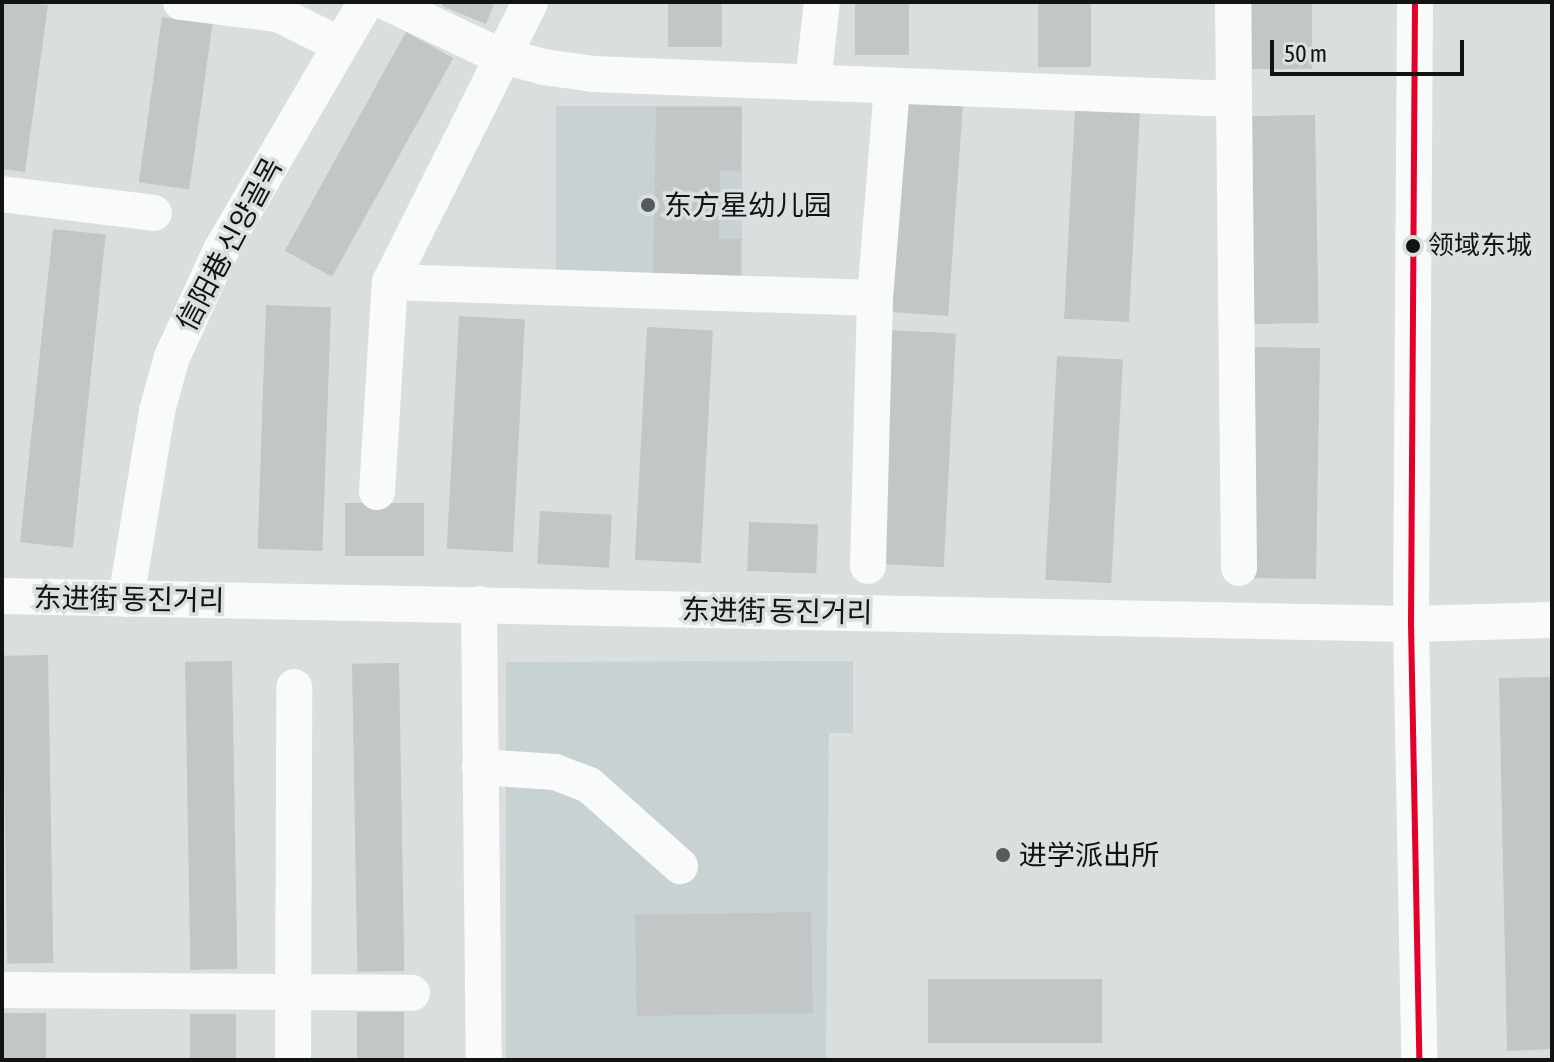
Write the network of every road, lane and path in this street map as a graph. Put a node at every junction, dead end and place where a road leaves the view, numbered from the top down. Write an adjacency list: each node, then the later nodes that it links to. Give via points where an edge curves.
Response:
1 (181, 2): 8 (street)
2 (366, 2): 9 (street, 信阳巷 신양골목)
3 (386, 2): 10 (street)
4 (530, 2): 10 (street)
5 (822, 2): 11 (street)
6 (1233, 2): 13 (street)
7 (1415, 2): 25 (street)
8 (294, 13): 9 (street)
9 (340, 45): 22 (street, 信阳巷 신양골목, via 221,250 172,357 157,411)
10 (503, 56): 11 (street, via 593,74); 16 (street)
11 (813, 83): 12 (street)
12 (892, 86): 13 (street); 17 (street)
13 (1234, 99): 20 (street)
14 (2, 194): 15 (street)
15 (154, 213)
16 (390, 282): 17 (street); 18 (street)
17 (875, 298): 19 (street)
18 (377, 492)
19 (868, 566)
20 (1239, 568)
21 (2, 596): 22 (street, 东进街 동진거리)
22 (126, 599): 23 (street, 东进街 동진거리)
23 (479, 604): 25 (street, 东进街 동진거리); 27 (street)
24 (1552, 620): 25 (street, 东进街 동진거리)
25 (1411, 624): 34 (street)
26 (294, 687): 30 (street)
27 (480, 767): 28 (street, via 555,772 589,785); 33 (street)
28 (680, 866)
29 (2, 990): 30 (street)
30 (293, 992): 31 (street); 32 (street)
31 (412, 993)
32 (293, 1060)
33 (484, 1060)
34 (1419, 1060)

